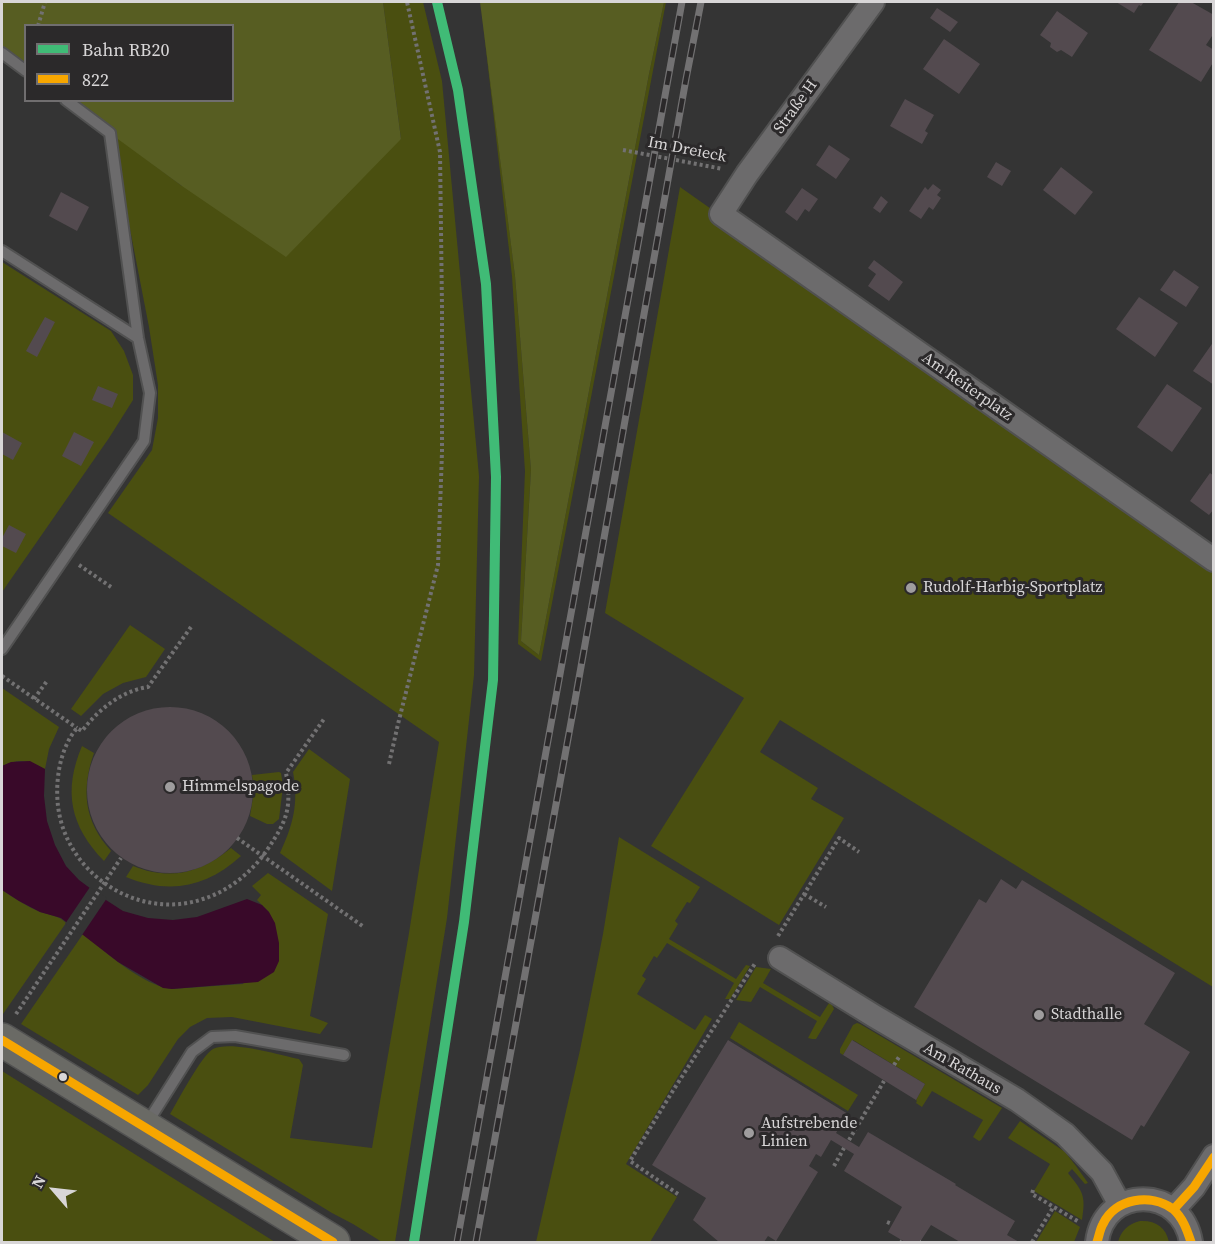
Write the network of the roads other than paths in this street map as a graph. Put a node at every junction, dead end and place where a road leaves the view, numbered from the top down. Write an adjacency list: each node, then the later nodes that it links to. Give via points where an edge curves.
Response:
1 (873, 2): 5 (street, Straße H)
2 (2, 53): 3 (lane)
3 (24, 69)
4 (69, 102): 7 (lane, via 110,133)
5 (721, 214): 8 (street, Am Reiterplatz)
6 (2, 251): 7 (lane)
7 (138, 338): 9 (lane, via 150,393 144,441)
8 (1214, 560)
9 (2, 650)
10 (779, 947): 15 (street, Am Rathaus, via 874,1016 1017,1100 1065,1134 1102,1172)
11 (2, 1040): 13 (main road)
12 (344, 1055): 13 (lane, via 235,1036 212,1037 192,1052)
13 (145, 1127): 18 (main road)
14 (1214, 1156): 16 (street)
15 (1120, 1205): 16 (street, via 1148,1199); 17 (street)
16 (1174, 1209): 19 (street, via 1188,1228)
17 (1091, 1234)
18 (333, 1242)
19 (1191, 1242)

